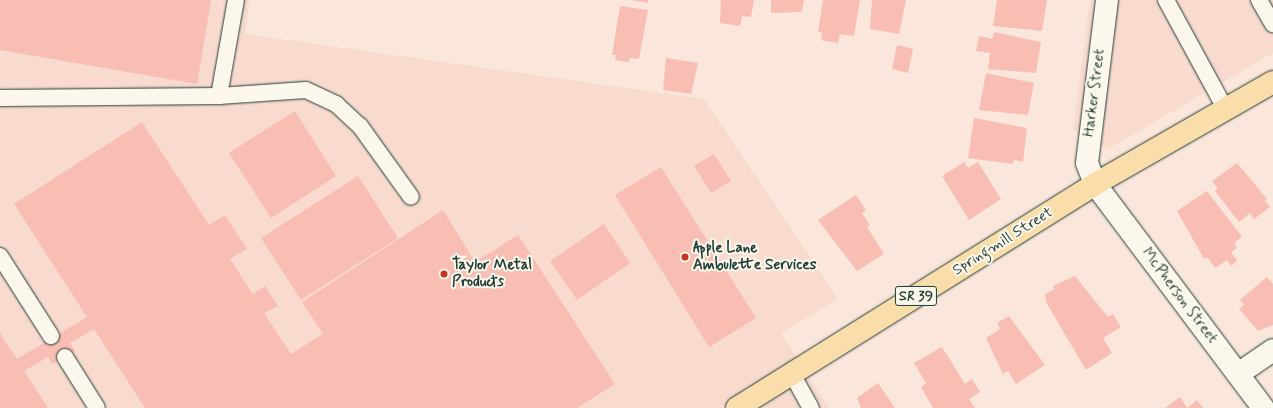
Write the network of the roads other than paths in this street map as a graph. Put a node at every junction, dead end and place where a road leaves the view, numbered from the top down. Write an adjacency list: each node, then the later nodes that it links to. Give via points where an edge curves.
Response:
1 (236, 0): 7 (lane)
2 (1106, 0): 10 (street, Harker Street, via 1087,163)
3 (1166, 0): 9 (lane)
4 (1260, 0): 5 (lane)
5 (1273, 24)
6 (1273, 82): 9 (main road, Springmill Street / SR 39)
7 (219, 96): 8 (lane); 11 (lane, via 306,90 336,104 360,126)
8 (0, 98)
9 (1226, 110): 10 (main road, Springmill Street / SR 39)
10 (1095, 184): 16 (main road, Springmill Street / SR 39); 17 (street, McPherson Street)
11 (411, 197)
12 (0, 256): 13 (lane)
13 (51, 336)
14 (1273, 350): 17 (street)
15 (65, 357): 19 (lane)
16 (792, 374): 20 (main road, Springmill Street / SR 39); 21 (lane)
17 (1238, 374): 18 (street, McPherson Street)
18 (1257, 406)
19 (97, 408)
20 (737, 408)
21 (811, 408)

